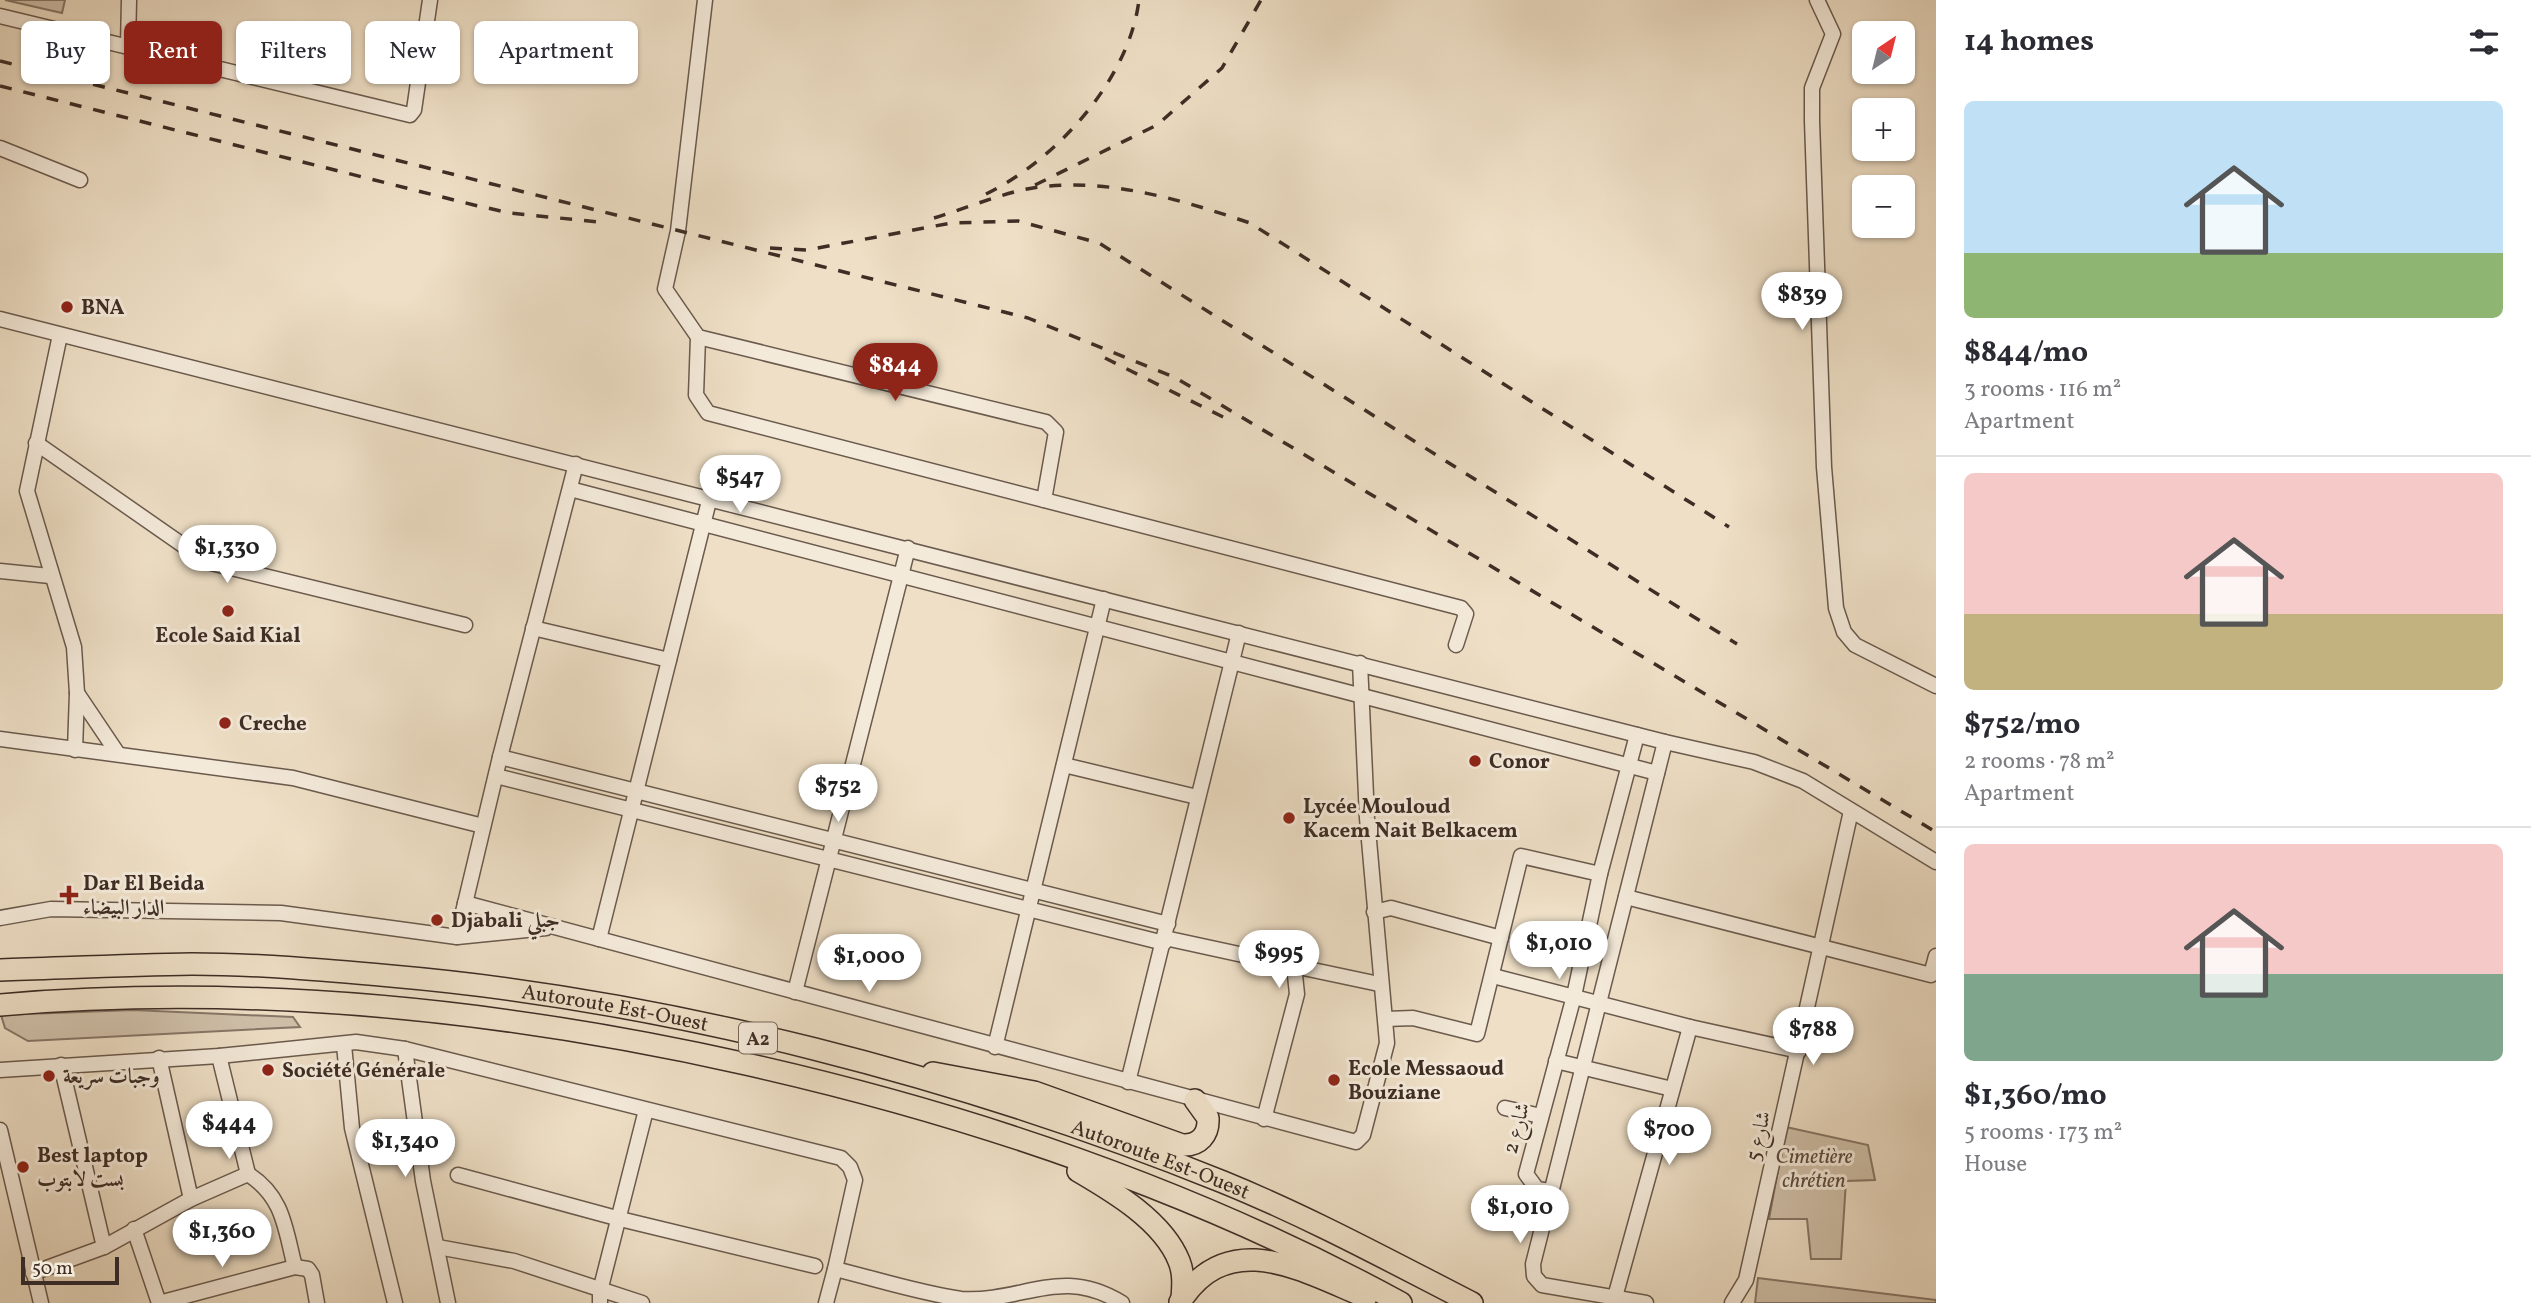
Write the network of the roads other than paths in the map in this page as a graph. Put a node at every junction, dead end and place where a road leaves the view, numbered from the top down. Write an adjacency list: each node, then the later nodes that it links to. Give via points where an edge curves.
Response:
1 (129, 0): 6 (street)
2 (430, 0): 8 (street, via 410,115)
3 (705, 0): 13 (street, via 678,231 664,289)
4 (1817, 0): 33 (street, via 1833,34 1812,88 1812,121 1824,467 1836,608 1844,632 1855,645)
5 (0, 16): 7 (street)
6 (129, 21)
7 (124, 45)
8 (222, 69)
9 (0, 148): 10 (street)
10 (80, 180)
11 (0, 319): 12 (street)
12 (60, 335): 14 (street); 15 (street)
13 (698, 337): 18 (street, via 696,395 708,413); 18 (street, via 1046,422 1056,432)
14 (36, 443): 23 (street, via 27,491); 25 (street, via 207,562)
15 (576, 464): 16 (street); 17 (street)
16 (570, 489): 19 (street); 27 (street)
17 (710, 497): 19 (street); 20 (street)
18 (1044, 500): 29 (street, via 1461,608 1466,614)
19 (703, 524): 22 (street); 30 (street)
20 (908, 548): 22 (street); 24 (street)
21 (0, 571): 23 (street)
22 (901, 575): 26 (street); 51 (street)
23 (50, 576): 34 (street, via 74,647)
24 (1104, 599): 26 (street); 28 (street)
25 (465, 625)
26 (1097, 626): 31 (street); 42 (street)
27 (533, 628): 30 (street); 41 (street)
28 (1239, 634): 31 (street); 32 (street)
29 (1456, 645)
30 (669, 660): 46 (street)
31 (1231, 662): 35 (street); 47 (street)
32 (1360, 663): 35 (street); 36 (street)
33 (1936, 686)
34 (77, 693): 39 (street); 40 (street)
35 (1361, 696): 43 (street); 59 (street)
36 (1637, 735): 38 (street); 43 (street, شارع 2)
37 (0, 739): 39 (street)
38 (1665, 743): 44 (street); 49 (street, via 1754,762 1803,781)
39 (75, 750): 40 (street)
40 (118, 754): 50 (street, via 293,778)
41 (500, 757): 45 (street); 46 (street)
42 (1064, 765): 47 (street); 55 (street)
43 (1629, 766): 44 (street); 54 (street, شارع 2)
44 (1657, 774): 56 (street)
45 (496, 776): 48 (street); 50 (street)
46 (636, 790): 48 (street); 51 (street)
47 (1197, 797): 62 (street)
48 (631, 810): 52 (street); 65 (street)
49 (1851, 811): 53 (street); 66 (street, شارع 5)
50 (484, 826): 57 (street)
51 (833, 841): 52 (street); 55 (street)
52 (829, 859): 58 (street); 72 (street)
53 (1936, 862)
54 (1600, 874): 64 (street, via 1521,856); 73 (street, شارع 2)
55 (1033, 890): 58 (street); 62 (street)
56 (1626, 897): 66 (street); 74 (street)
57 (465, 903): 61 (street); 63 (street)
58 (1029, 909): 62 (street); 79 (street)
59 (1374, 912): 64 (street, via 1391,908); 71 (street)
60 (0, 918): 63 (street, via 51,909 281,913)
61 (556, 928): 63 (street); 65 (street)
62 (1166, 935): 68 (street); 89 (street)
63 (457, 937)
64 (1501, 938): 70 (street)
65 (599, 939): 72 (street)
66 (1821, 947): 67 (street, via 1931,975); 81 (street, شارع 5)
67 (1936, 956)
68 (1294, 966): 71 (street); 95 (street, via 1297,994)
69 (0, 970): 84 (highway, Autoroute Est-Ouest / A2, via 195,964 393,976 519,990 674,1017)
70 (1493, 976): 73 (street); 76 (street, via 1477,1034 1413,1018)
71 (1379, 984): 76 (street)
72 (795, 992): 79 (street)
73 (1574, 996): 74 (street); 85 (street, شارع 2)
74 (1599, 1002): 77 (street); 87 (street)
75 (0, 1004): 97 (highway, Autoroute Est-Ouest / A2, via 98,996 296,1000 424,1008 531,1022 643,1041 816,1080)
76 (1386, 1019): 95 (street, via 1387,1043 1359,1141 1352,1143)
77 (1690, 1027): 81 (street); 90 (street)
78 (344, 1045): 80 (street, via 356,1042); 82 (street); 117 (street, via 352,1128)
79 (995, 1047): 89 (street)
80 (405, 1049): 93 (street); 106 (street, via 423,1181)
81 (1799, 1051): 126 (street, شارع 5, via 1746,1280)
82 (219, 1055): 83 (street); 99 (street)
83 (159, 1058): 86 (street); 102 (street)
84 (854, 1061): 91 (highway, via 1007,1085 1182,1145 1194,1144 1207,1131 1205,1110); 124 (highway, Autoroute Est-Ouest / A2, via 1098,1136 1223,1182 1324,1226)
85 (1556, 1061): 87 (street); 94 (street, شارع 2)
86 (61, 1065): 88 (street); 105 (street)
87 (1583, 1068): 90 (street); 101 (street)
88 (0, 1070)
89 (1128, 1082): 91 (street)
90 (1672, 1090): 112 (street)
91 (1195, 1100): 95 (street)
92 (1505, 1108): 94 (street)
93 (646, 1110): 103 (street); 109 (street, via 841,1158 855,1180)
94 (1541, 1116): 101 (street, شارع 2, via 1526,1174 1537,1189)
95 (1264, 1119)
96 (0, 1130): 98 (street)
97 (1028, 1142): 113 (highway, via 1103,1186 1152,1226 1179,1261); 123 (highway, Autoroute Est-Ouest / A2, via 1207,1209 1334,1266)
98 (4, 1170): 110 (street)
99 (248, 1174): 102 (street); 108 (street, via 267,1185 278,1202)
100 (458, 1175): 103 (street)
101 (1550, 1191): 112 (street, via 1533,1264 1536,1281 1551,1288)
102 (191, 1199): 104 (street)
103 (620, 1219): 107 (street); 111 (street)
104 (134, 1229): 105 (street); 115 (street)
105 (104, 1247): 110 (street)
106 (438, 1247): 111 (street, via 514,1261); 118 (street)
107 (815, 1266)
108 (295, 1268): 115 (street); 116 (street, via 308,1269 312,1275)
109 (835, 1269): 120 (street); 121 (street, via 961,1299 986,1301 1076,1285)
110 (33, 1273): 114 (street)
111 (600, 1297): 119 (street)
112 (1615, 1297): 125 (street)
113 (1181, 1301): 122 (highway, via 1208,1270 1246,1258 1300,1271)
114 (41, 1303)
115 (159, 1303)
116 (317, 1303)
117 (395, 1303)
118 (448, 1303)
119 (642, 1303)
120 (826, 1303)
121 (1122, 1303)
122 (1381, 1303)
123 (1401, 1303)
124 (1472, 1303)
125 (1646, 1303)
126 (1732, 1303)

